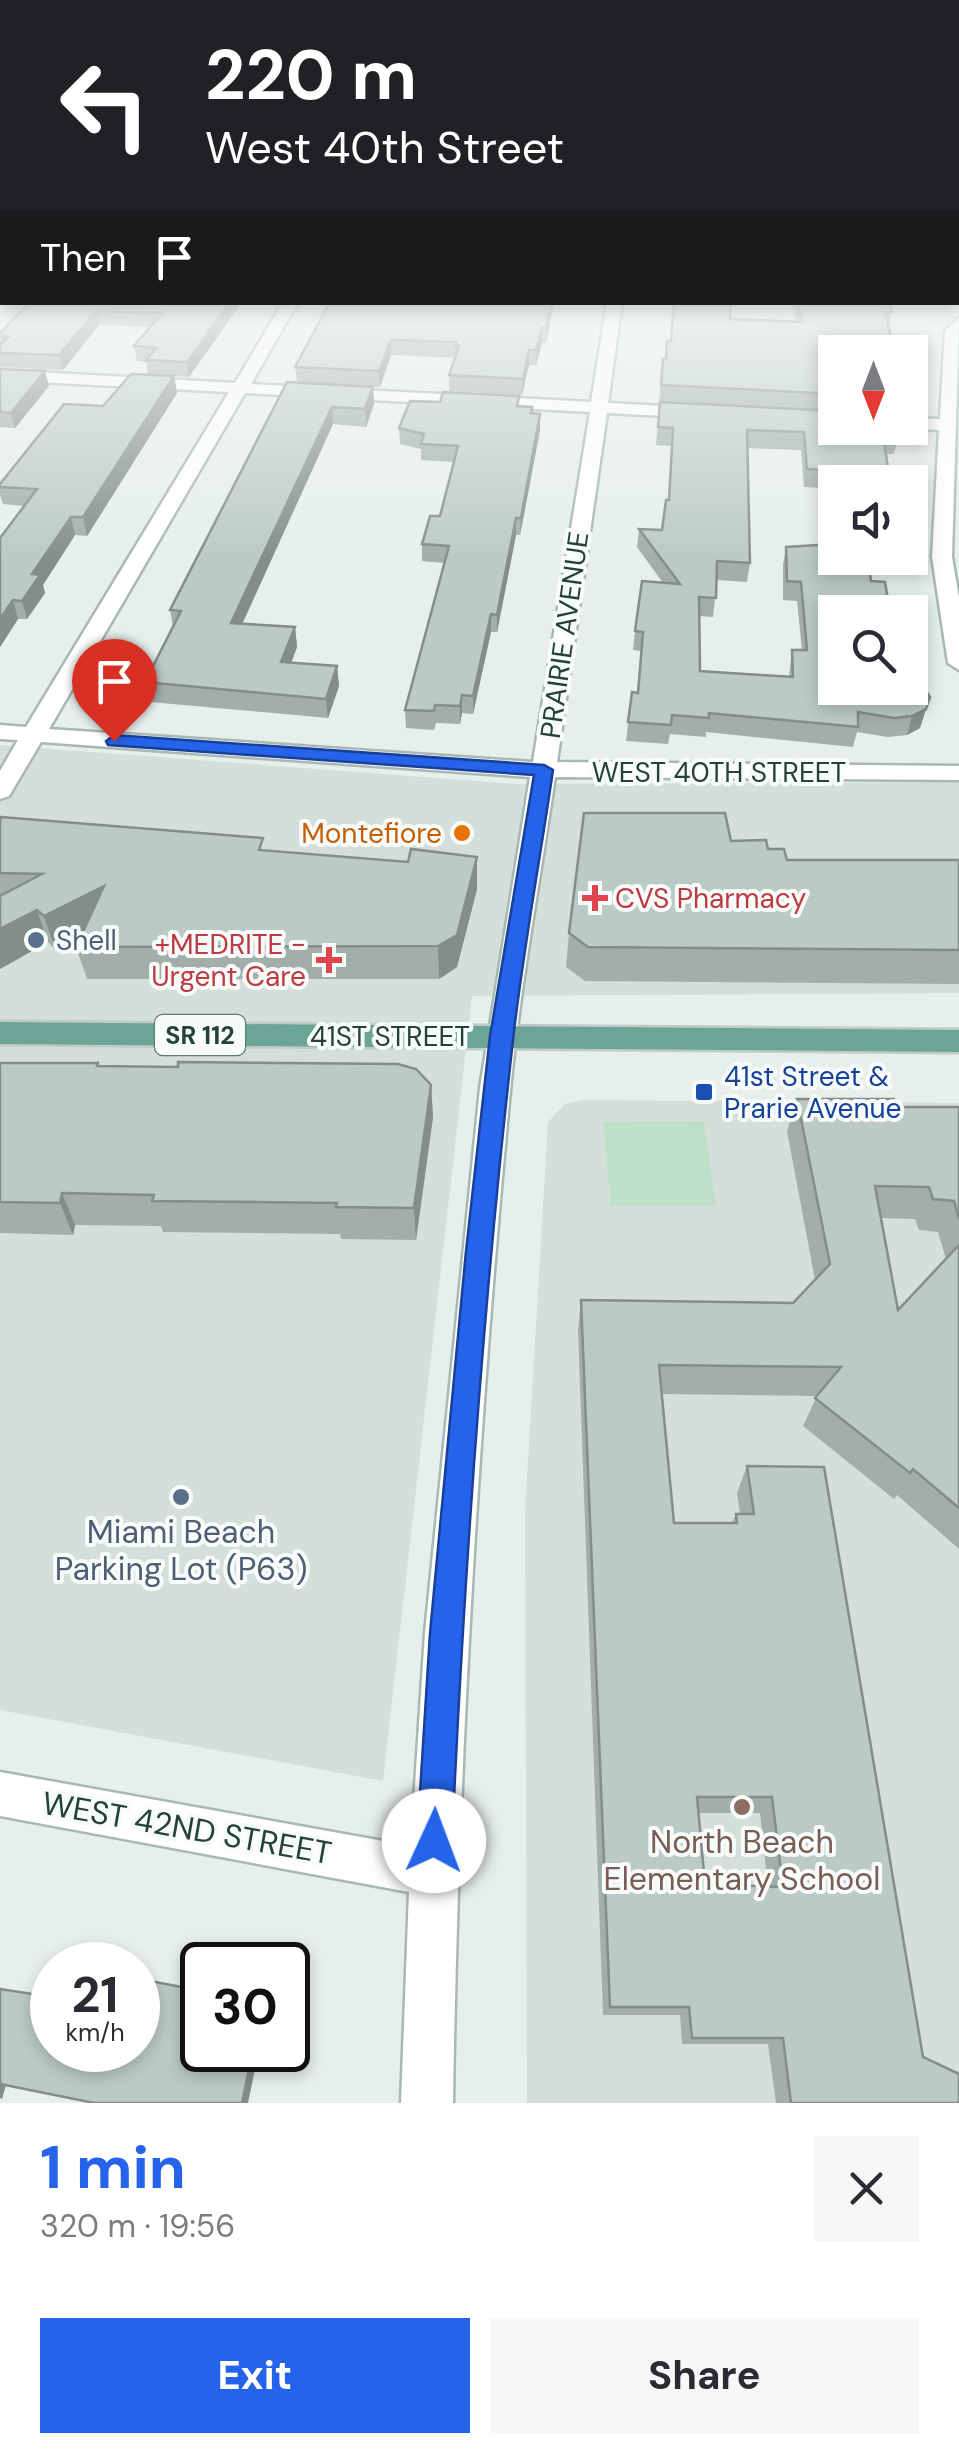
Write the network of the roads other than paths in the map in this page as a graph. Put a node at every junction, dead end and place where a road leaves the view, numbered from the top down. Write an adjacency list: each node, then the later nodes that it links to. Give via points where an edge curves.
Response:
1 (255, 365): 5 (street)
2 (605, 365): 6 (street, PRAIRIE AVENUE)
3 (952, 365): 9 (street)
4 (0, 375): 5 (street)
5 (242, 388): 6 (street); 12 (street)
6 (598, 407): 7 (street); 13 (street, PRAIRIE AVENUE)
7 (724, 414)
8 (928, 425): 9 (street)
9 (946, 426): 10 (street, via 942,557)
10 (959, 663)
11 (0, 732): 12 (street, WEST 40TH STREET)
12 (36, 735): 13 (street, WEST 40TH STREET); 15 (street)
13 (544, 770): 14 (street, WEST 40TH STREET); 17 (street, PRAIRIE AVENUE)
14 (959, 773)
15 (0, 792)
16 (0, 1034): 17 (main road, 41ST STREET / SR 112)
17 (502, 1036): 18 (main road, 41ST STREET / SR 112); 20 (street, PRAIRIE AVENUE, via 458,1475)
18 (959, 1040)
19 (0, 1794): 20 (street, WEST 42ND STREET)
20 (433, 1874): 21 (street, PRAIRIE AVENUE)
21 (428, 2103)

